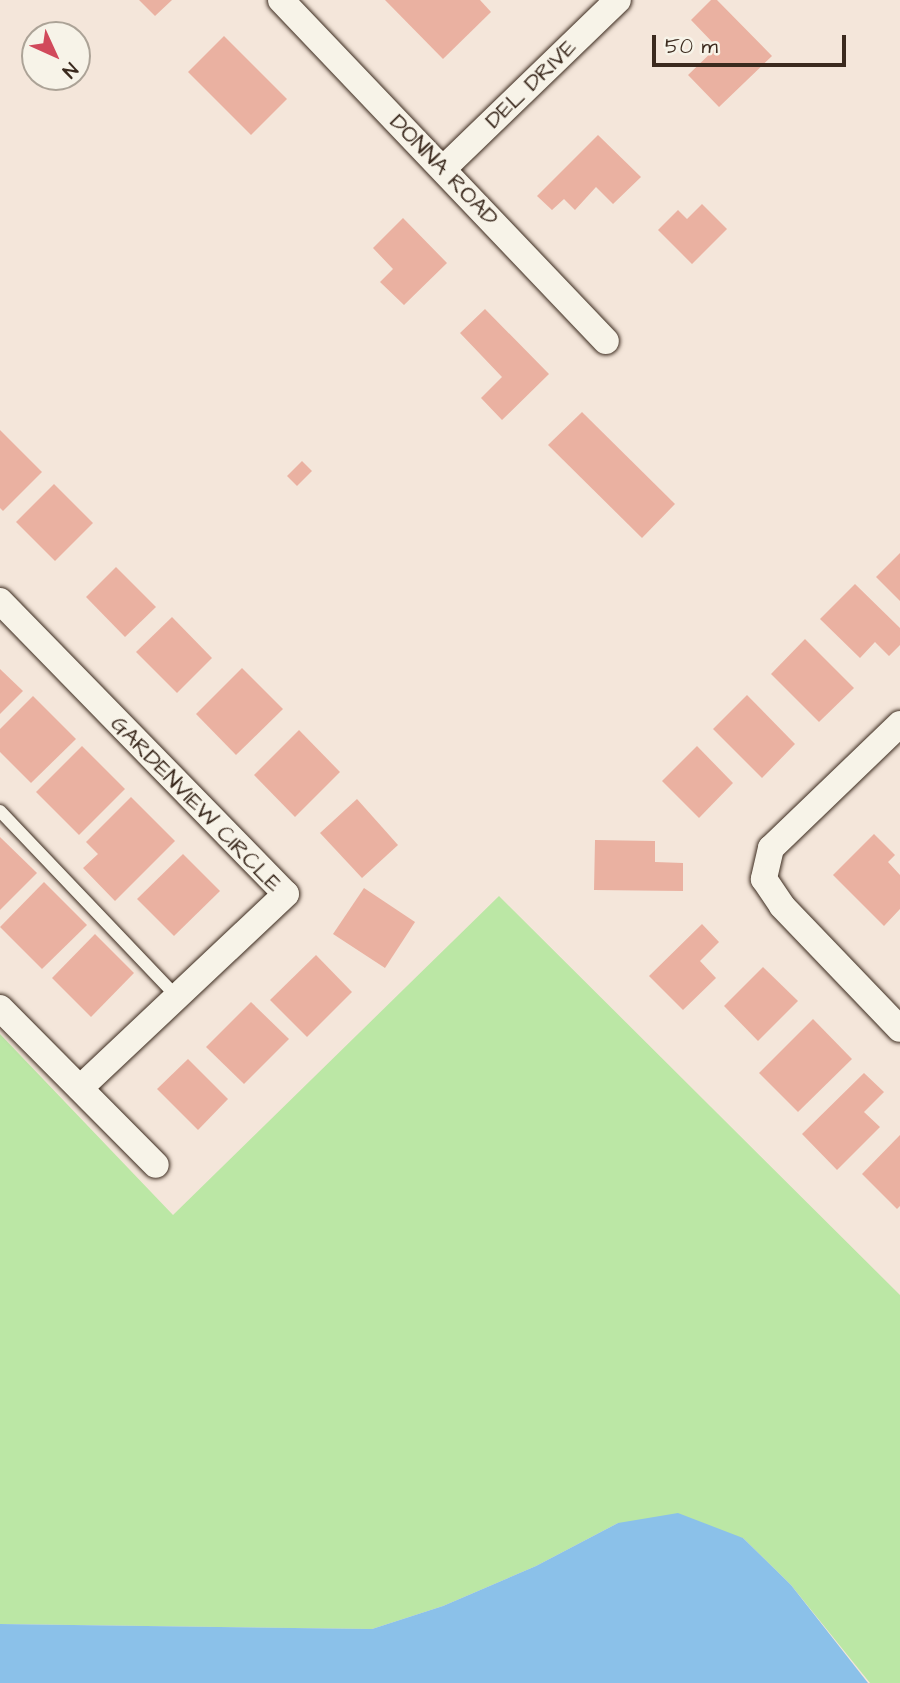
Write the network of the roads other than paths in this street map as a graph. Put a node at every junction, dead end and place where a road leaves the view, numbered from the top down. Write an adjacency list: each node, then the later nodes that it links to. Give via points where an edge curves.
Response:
1 (281, 0): 3 (street, DONNA ROAD)
2 (618, 0): 3 (street, DEL DRIVE)
3 (443, 169): 4 (street, DONNA ROAD)
4 (606, 341)
5 (4, 613): 8 (street, GARDENVIEW CIRCLE, via 286,894)
6 (900, 724): 10 (street, via 771,848 764,879 782,906)
7 (0, 811): 8 (lane)
8 (178, 998): 11 (street, GARDENVIEW CIRCLE)
9 (0, 1008): 11 (street)
10 (900, 1029)
11 (80, 1088): 12 (street)
12 (156, 1165)

